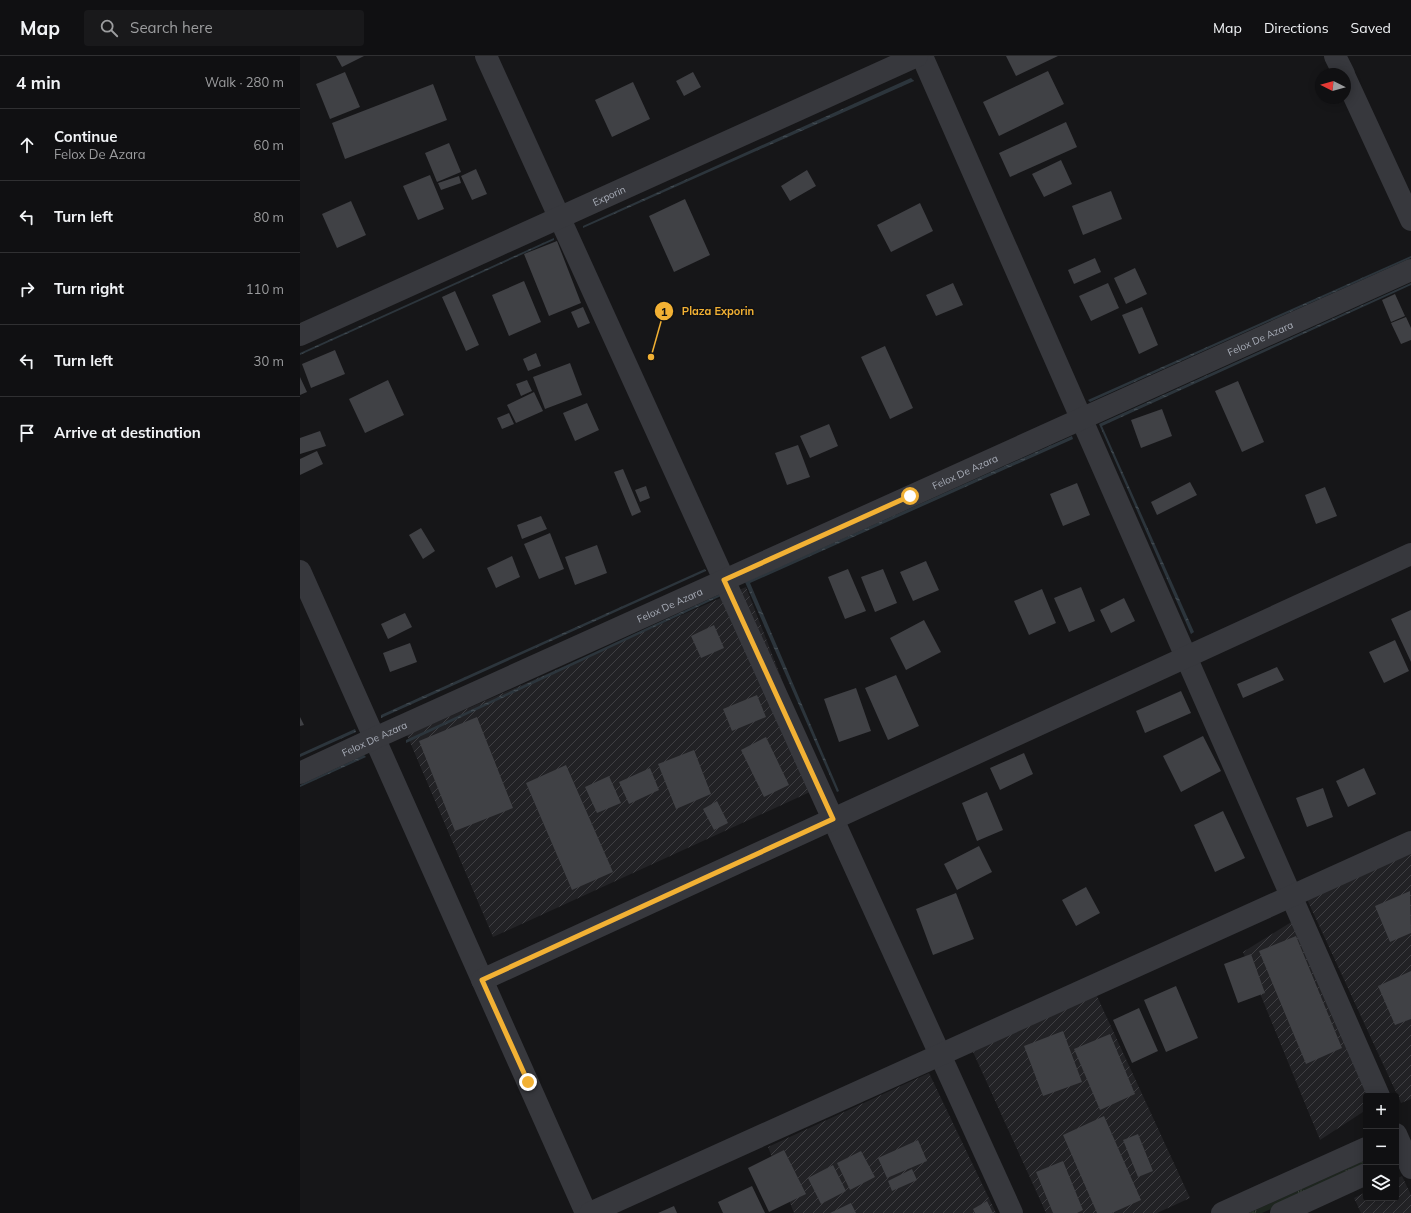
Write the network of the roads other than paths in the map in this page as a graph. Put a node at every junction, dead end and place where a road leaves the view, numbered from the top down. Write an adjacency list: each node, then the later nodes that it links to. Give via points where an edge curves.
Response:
1 (486, 56): 7 (street)
2 (917, 56): 7 (street, Exporin)
3 (922, 56): 11 (street)
4 (1335, 56): 5 (street)
5 (1341, 68)
6 (1351, 90): 8 (street)
7 (559, 218): 10 (street, Exporin); 14 (street)
8 (1411, 220)
9 (1411, 270): 11 (street, Felox De Azara)
10 (300, 335)
11 (1081, 419): 14 (street, Felox De Azara); 15 (street)
12 (1411, 554): 15 (street)
13 (300, 571): 16 (street)
14 (724, 580): 16 (street, Felox De Azara); 18 (street)
15 (1186, 657): 18 (street); 20 (street)
16 (375, 738): 17 (street, Felox De Azara); 21 (street)
17 (300, 773)
18 (833, 819): 21 (street); 22 (street)
19 (1411, 842): 20 (street)
20 (1291, 896): 22 (street); 23 (street)
21 (482, 980): 30 (street)
22 (940, 1055): 31 (street); 32 (street)
23 (1378, 1093)
24 (1411, 1128): 25 (street)
25 (1399, 1133)
26 (1399, 1142): 28 (street)
27 (1363, 1149): 33 (street)
28 (1406, 1160)
29 (1363, 1175): 34 (street)
30 (586, 1213)
31 (590, 1213)
32 (1012, 1213)
33 (1222, 1213)
34 (1281, 1213)

